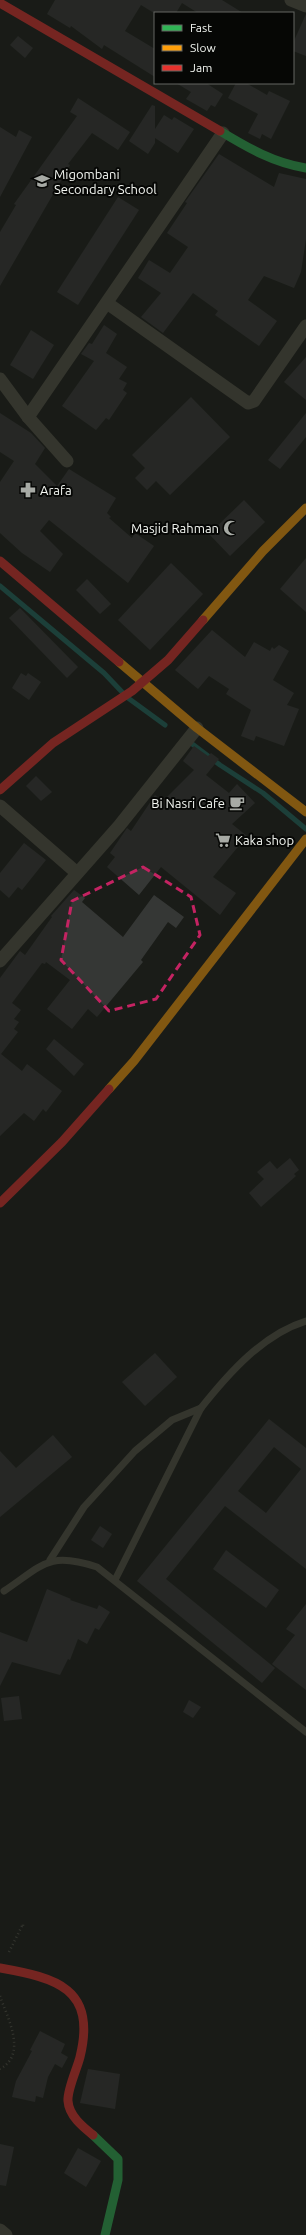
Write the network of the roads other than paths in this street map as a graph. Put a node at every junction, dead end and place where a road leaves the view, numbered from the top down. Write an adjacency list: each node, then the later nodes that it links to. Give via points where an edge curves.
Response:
1 (291, 0): 3 (street)
2 (0, 1): 4 (street)
3 (306, 6)
4 (222, 133): 5 (street, via 256,152 288,165); 6 (street)
5 (306, 168)
6 (107, 303): 7 (street, via 248,403 254,401); 9 (street)
7 (306, 326)
8 (0, 379): 9 (street)
9 (28, 417): 10 (street)
10 (67, 461)
11 (306, 508): 13 (street, via 262,551 168,660)
12 (0, 561): 13 (street)
13 (142, 681): 14 (street); 15 (street, via 53,743)
14 (197, 728): 17 (street); 19 (street, via 119,826)
15 (0, 790)
16 (0, 806): 19 (street)
17 (306, 812)
18 (306, 839): 21 (street, via 134,1061 58,1146)
19 (77, 873): 20 (street)
20 (0, 961)
21 (0, 1203)
22 (306, 1322): 23 (lane, via 281,1333 254,1352 220,1384)
23 (201, 1408): 24 (lane, via 172,1420 135,1451 84,1507); 25 (lane)
24 (50, 1560): 25 (lane, via 79,1561 97,1567); 26 (lane)
25 (115, 1580): 27 (lane)
26 (4, 1591)
27 (306, 1732)
28 (1, 1968): 31 (street, via 50,1978 73,1994 80,2004 85,2017 85,2034 68,2107 73,2118 118,2159 118,2180)
29 (0, 2230): 30 (street)
30 (6, 2235)
31 (106, 2235)

